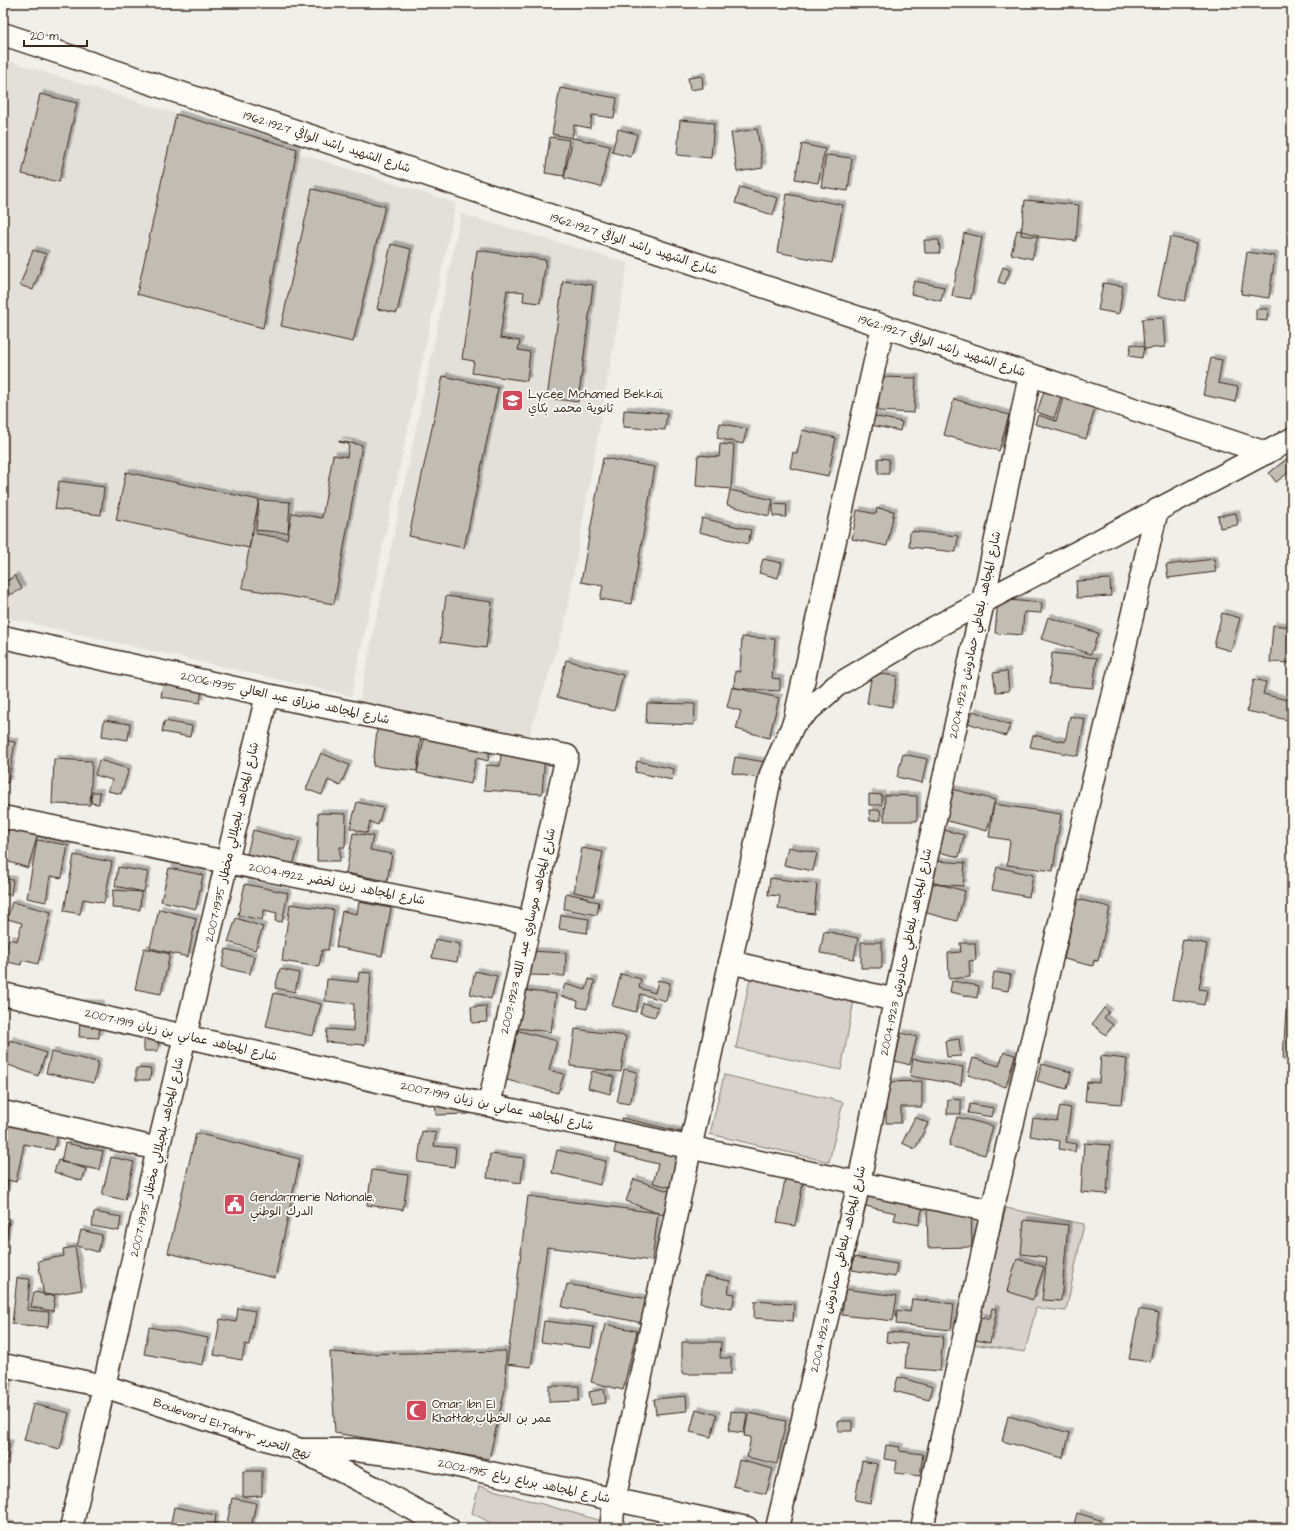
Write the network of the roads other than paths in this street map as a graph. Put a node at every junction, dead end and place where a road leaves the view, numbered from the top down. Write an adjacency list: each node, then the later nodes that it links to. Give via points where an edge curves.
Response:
1 (3, 34): 2 (street, شارع الشهيد راشد الوافي 1927-1962)
2 (883, 326): 3 (street, شارع الشهيد راشد الوافي 1927-1962); 10 (street)
3 (1030, 375): 5 (street, شارع الشهيد راشد الوافي 1927-1962); 7 (street, شارع المجاهد بلعاطي حمادوش 1923-2004)
4 (1292, 439): 5 (street)
5 (1266, 453): 6 (street)
6 (1157, 510): 7 (street); 24 (street)
7 (982, 602): 10 (street, via 836,686); 17 (street, شارع المجاهد بلعاطي حمادوش 1923-2004)
8 (3, 637): 9 (street, شارع المجاهد مزراق عبد العالي 1935-2006)
9 (267, 695): 11 (street, شارع المجاهد مزراق عبد العالي 1935-2006); 13 (street, شارع المجاهد بلجيلالي مخطار 1935-2007)
10 (794, 723): 15 (street, via 771,774)
11 (567, 756): 14 (street, شارع المجاهد موساوي عبد الله 1923-2003)
12 (3, 817): 13 (street, شارع المجاهد زين لخضر 1922-2004)
13 (228, 862): 14 (street, شارع المجاهد زين لخضر 1922-2004); 18 (street, شارع المجاهد بلجيلالي مخطار 1935-2007)
14 (530, 923): 19 (street, شارع المجاهد موساوي عبد الله 1923-2003)
15 (730, 962): 17 (street); 21 (street)
16 (3, 994): 18 (street, شارع المجاهد عماني بن زيان 1919-2007)
17 (895, 1000): 23 (street, شارع المجاهد بلعاطي حمادوش 1923-2004)
18 (185, 1036): 19 (street, شارع المجاهد عماني بن زيان 1919-2007); 22 (street, شارع المجاهد بلجيلالي مخطار 1935-2007)
19 (489, 1105): 21 (street, شارع المجاهد عماني بن زيان 1919-2007)
20 (3, 1112): 22 (street)
21 (690, 1147): 23 (street, شارع المجاهد عماني بن زيان 1919-2007); 28 (street)
22 (158, 1149): 26 (street, شارع المجاهد بلجيلالي مخطار 1935-2007)
23 (859, 1183): 24 (street, شارع المجاهد عماني بن زيان 1919-2007); 33 (street, شارع المجاهد بلعاطي حمادوش 1923-2004)
24 (992, 1211): 34 (street)
25 (3, 1365): 26 (street, Boulevard El-Tahrir نهج التحرير)
26 (104, 1386): 27 (street, Boulevard El-Tahrir نهج التحرير); 30 (street, شارع المجاهد بلجيلالي مخطار 1935-2007)
27 (300, 1450): 28 (street, شار ع المجاهد برباع رباع 1915-2002, via 355,1450 420,1458); 29 (street, Boulevard El-Tahrir نهج التحرير)
28 (615, 1500): 31 (street); 32 (street, شار ع المجاهد برباع رباع 1915-2002)
29 (445, 1527)
30 (70, 1528)
31 (611, 1528)
32 (747, 1528)
33 (777, 1528)
34 (922, 1528)

